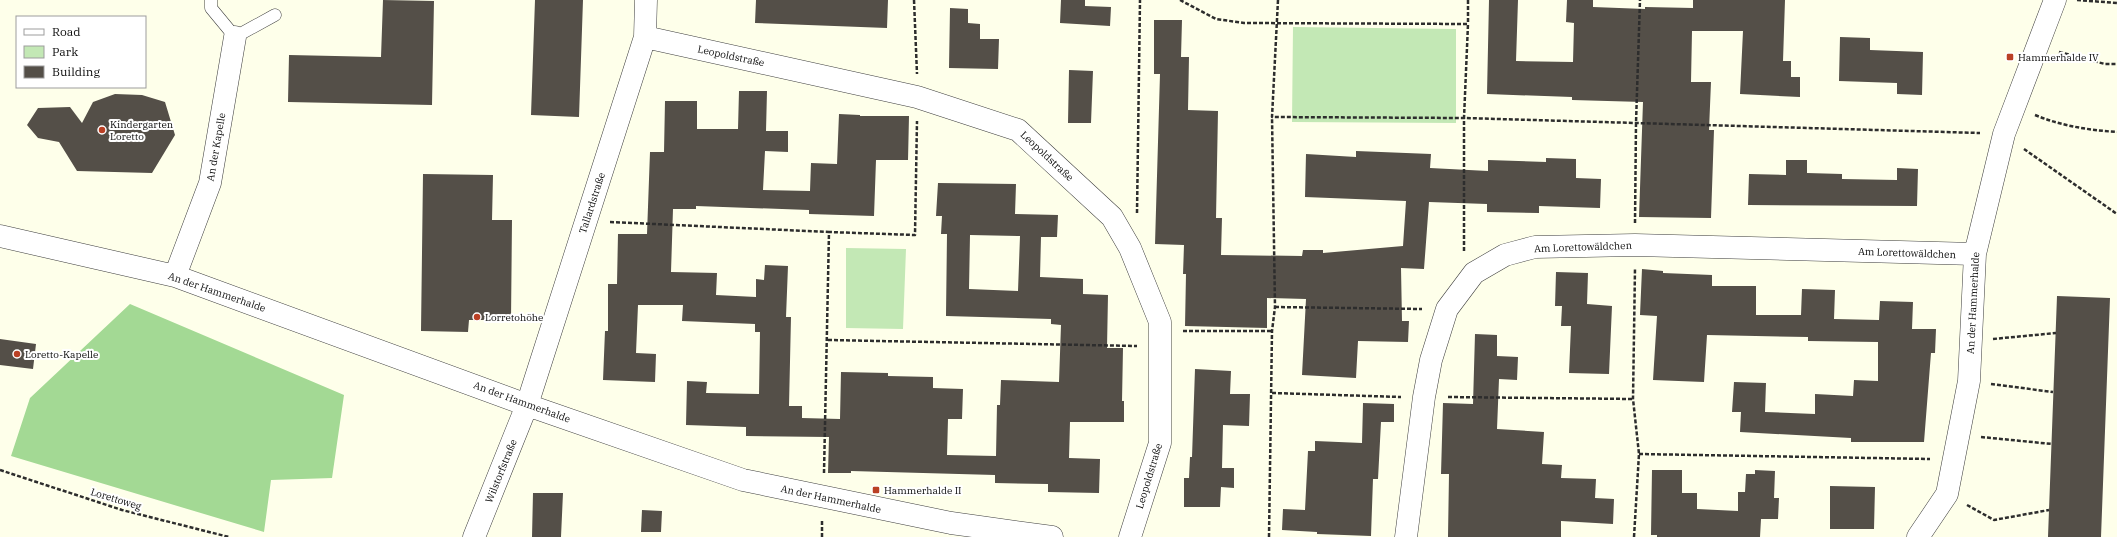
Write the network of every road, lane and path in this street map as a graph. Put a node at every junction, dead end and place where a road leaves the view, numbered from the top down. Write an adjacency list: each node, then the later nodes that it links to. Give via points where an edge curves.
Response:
1 (211, 0): 15 (lane, via 211,8)
2 (646, 0): 16 (street, Tallardstraße)
3 (914, 0): 19 (path)
4 (1140, 0): 31 (path, via 1137,216)
5 (1180, 0): 13 (path, via 1216,19 1244,23)
6 (1278, 0): 13 (path)
7 (1468, 0): 14 (path)
8 (1640, 0): 23 (path)
9 (2055, 0): 17 (street, An der Hammerhalde)
10 (2077, 0): 11 (path)
11 (2117, 3)
12 (274, 15): 15 (lane)
13 (1277, 22): 14 (path); 21 (path)
14 (1468, 24): 22 (path)
15 (235, 37): 33 (street, An der Kapelle, via 210,183)
16 (645, 37): 19 (street, Leopoldstraße); 27 (street, Tallardstraße)
17 (2038, 44): 18 (path, via 2068,56); 20 (street, An der Hammerhalde)
18 (2117, 64)
19 (917, 98): 28 (path, via 915,235); 31 (street, Leopoldstraße, via 1018,130 1112,217)
20 (2014, 106): 24 (path, via 2057,124); 25 (street, An der Hammerhalde)
21 (1272, 117): 22 (path); 35 (path)
22 (1464, 118): 23 (path); 34 (path)
23 (1636, 123): 25 (path); 30 (path)
24 (2117, 132)
25 (2004, 134): 26 (path); 32 (street, An der Hammerhalde)
26 (2117, 214)
27 (586, 221): 28 (path); 47 (street, Tallardstraße)
28 (829, 232): 40 (path)
29 (0, 236): 33 (street, An der Hammerhalde)
30 (1635, 245): 32 (street, Am Lorettowäldchen); 34 (street, Am Lorettowäldchen, via 1534,247 1505,255 1474,273); 46 (path)
31 (1130, 248): 39 (street, Leopoldstraße, via 1160,322)
32 (1975, 254): 41 (street, An der Hammerhalde)
33 (175, 276): 47 (street, An der Hammerhalde)
34 (1465, 285): 36 (street, Am Lorettowäldchen)
35 (1275, 307): 36 (path); 37 (path)
36 (1447, 309): 45 (street, Am Lorettowäldchen, via 1431,360)
37 (1272, 331): 39 (path); 44 (path)
38 (2056, 333): 41 (path)
39 (1160, 339): 40 (path); 61 (street, Leopoldstraße, via 1160,443)
40 (828, 340): 54 (path)
41 (1971, 342): 42 (street, An der Hammerhalde)
42 (1969, 381): 43 (path); 48 (street, An der Hammerhalde)
43 (2054, 392)
44 (1272, 393): 45 (path); 62 (path)
45 (1424, 397): 46 (path); 63 (street, Am Lorettowäldchen)
46 (1633, 399): 50 (path)
47 (527, 405): 54 (street, An der Hammerhalde, via 744,480); 58 (street, Wilstorfstraße)
48 (1959, 435): 49 (path); 51 (street, An der Hammerhalde)
49 (2052, 444)
50 (1639, 454): 51 (path); 64 (path)
51 (1953, 459): 53 (street, An der Hammerhalde)
52 (0, 470): 57 (path, Lorettoweg, via 122,510)
53 (1947, 494): 55 (path, via 1994,520); 65 (street, An der Hammerhalde)
54 (823, 498): 56 (street, An der Hammerhalde); 59 (path)
55 (2049, 510)
56 (951, 530): 60 (street, An der Hammerhalde)
57 (229, 537)
58 (474, 537)
59 (822, 537)
60 (1052, 537)
61 (1130, 537)
62 (1269, 537)
63 (1406, 537)
64 (1634, 537)
65 (1918, 537)

